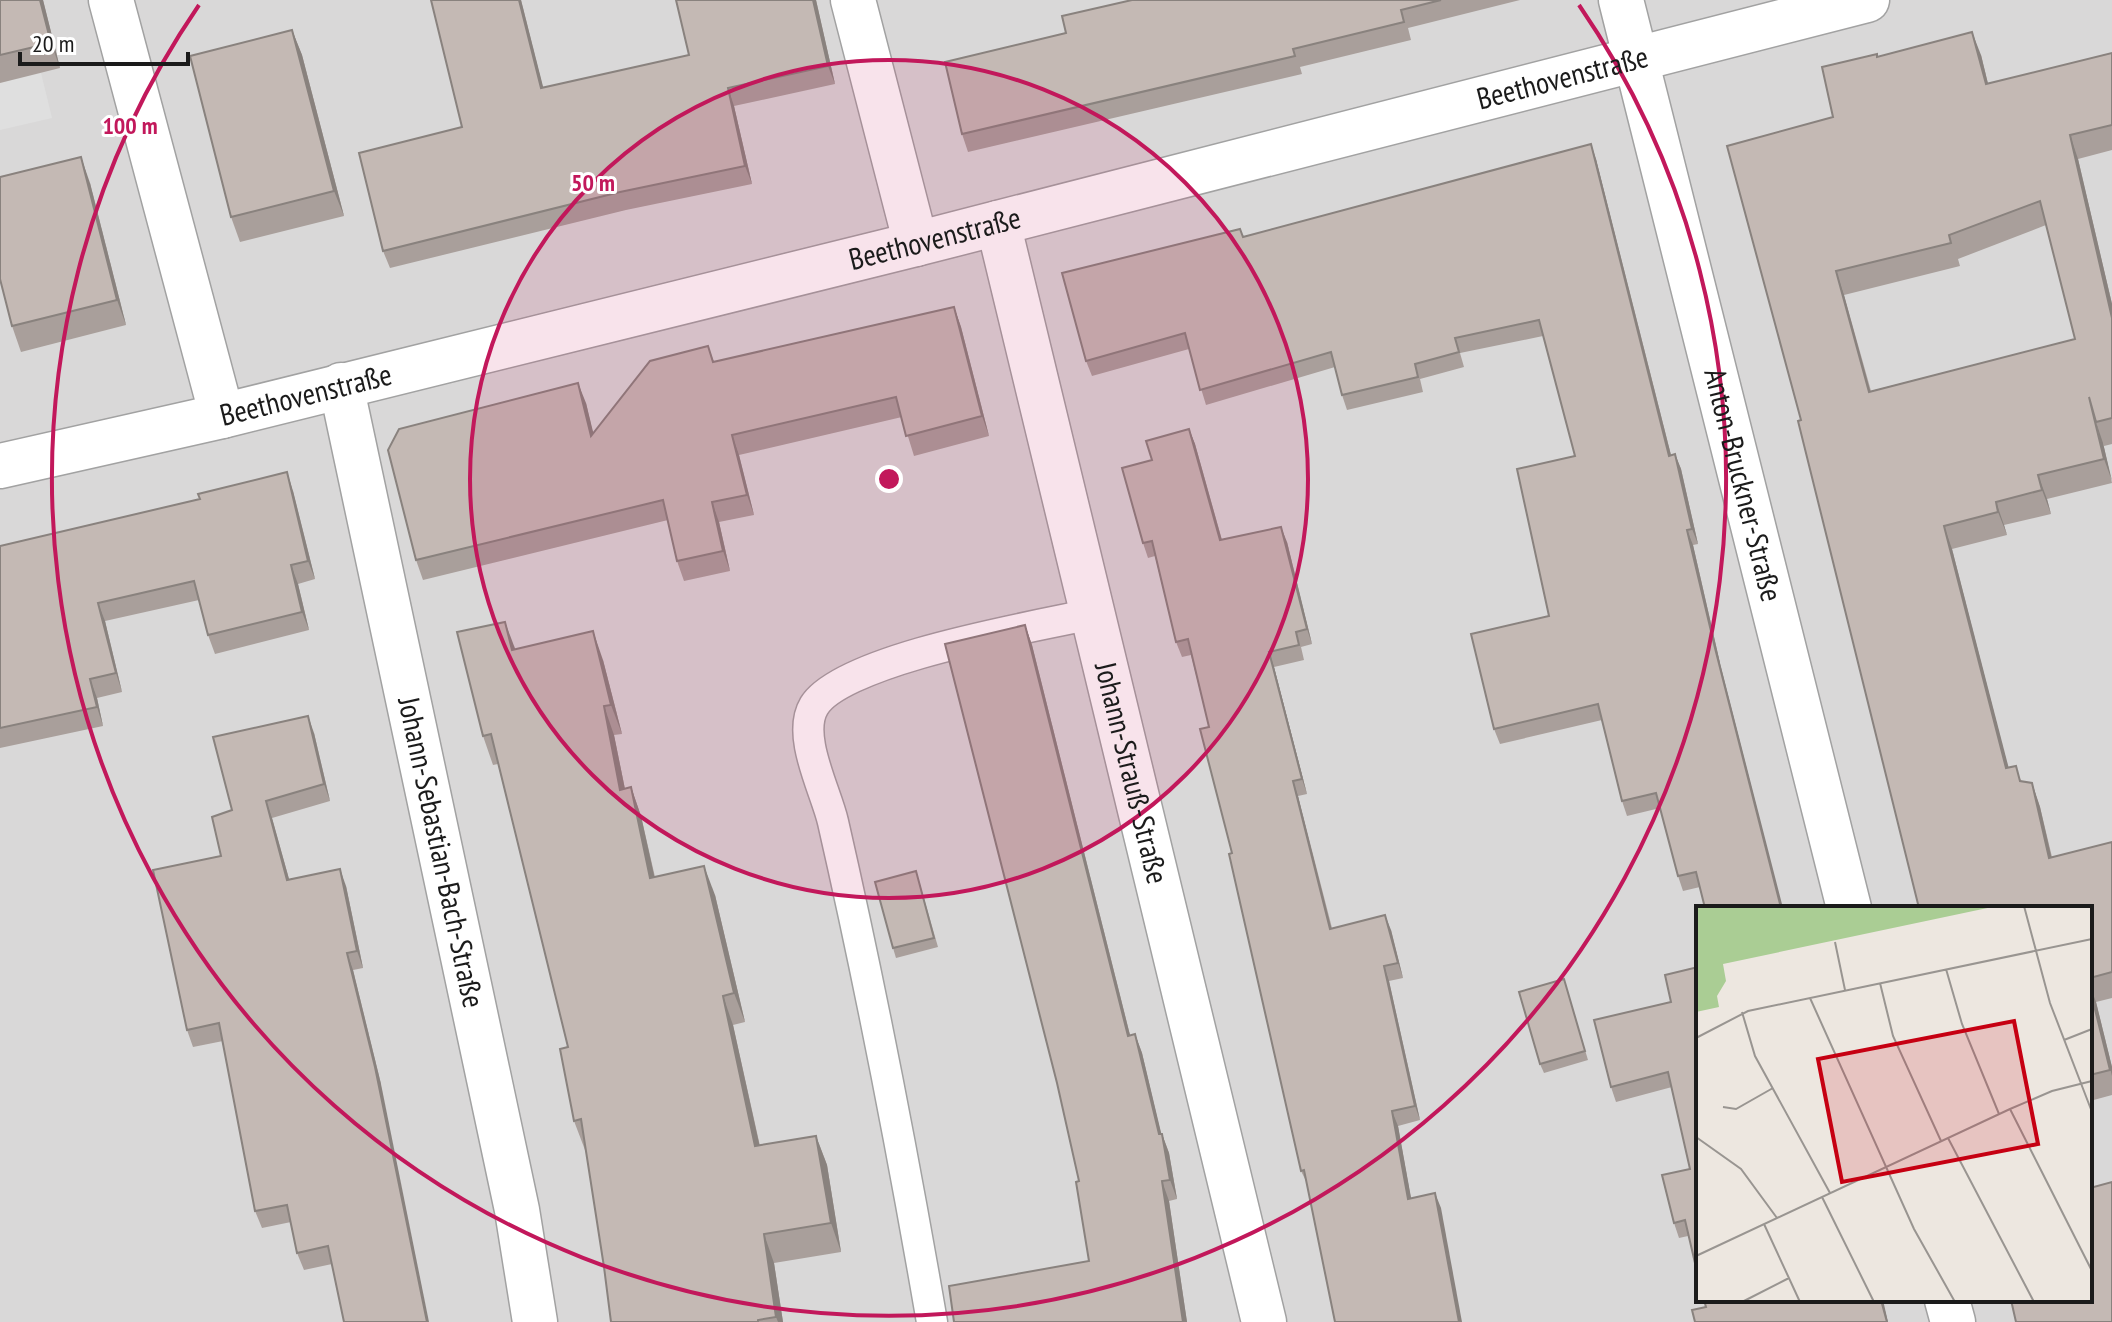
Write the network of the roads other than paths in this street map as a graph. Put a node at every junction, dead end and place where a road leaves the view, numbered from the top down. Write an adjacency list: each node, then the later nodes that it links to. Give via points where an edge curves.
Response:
1 (111, 0): 9 (street)
2 (853, 0): 7 (street)
3 (1621, 0): 5 (street, Anton-Bruckner-Straße)
4 (1867, 0): 5 (street, Beethovenstraße)
5 (1636, 61): 6 (street, Beethovenstraße); 12 (street, Anton-Bruckner-Straße)
6 (998, 223): 7 (street, Beethovenstraße); 11 (street, Johann-Strauß-Straße)
7 (916, 244): 8 (street, Beethovenstraße)
8 (341, 385): 9 (street, Beethovenstraße); 14 (street, Johann-Sebastian-Bach-Straße, via 513,1195)
9 (222, 416): 10 (street, Beethovenstraße)
10 (0, 466)
11 (1092, 614): 15 (lane, via 922,650 833,689 813,706 807,742 828,800 871,987); 16 (street, Johann-Strauß-Straße)
12 (1848, 906)
13 (1948, 1302): 17 (street)
14 (535, 1322)
15 (932, 1322)
16 (1264, 1322)
17 (1953, 1322)

